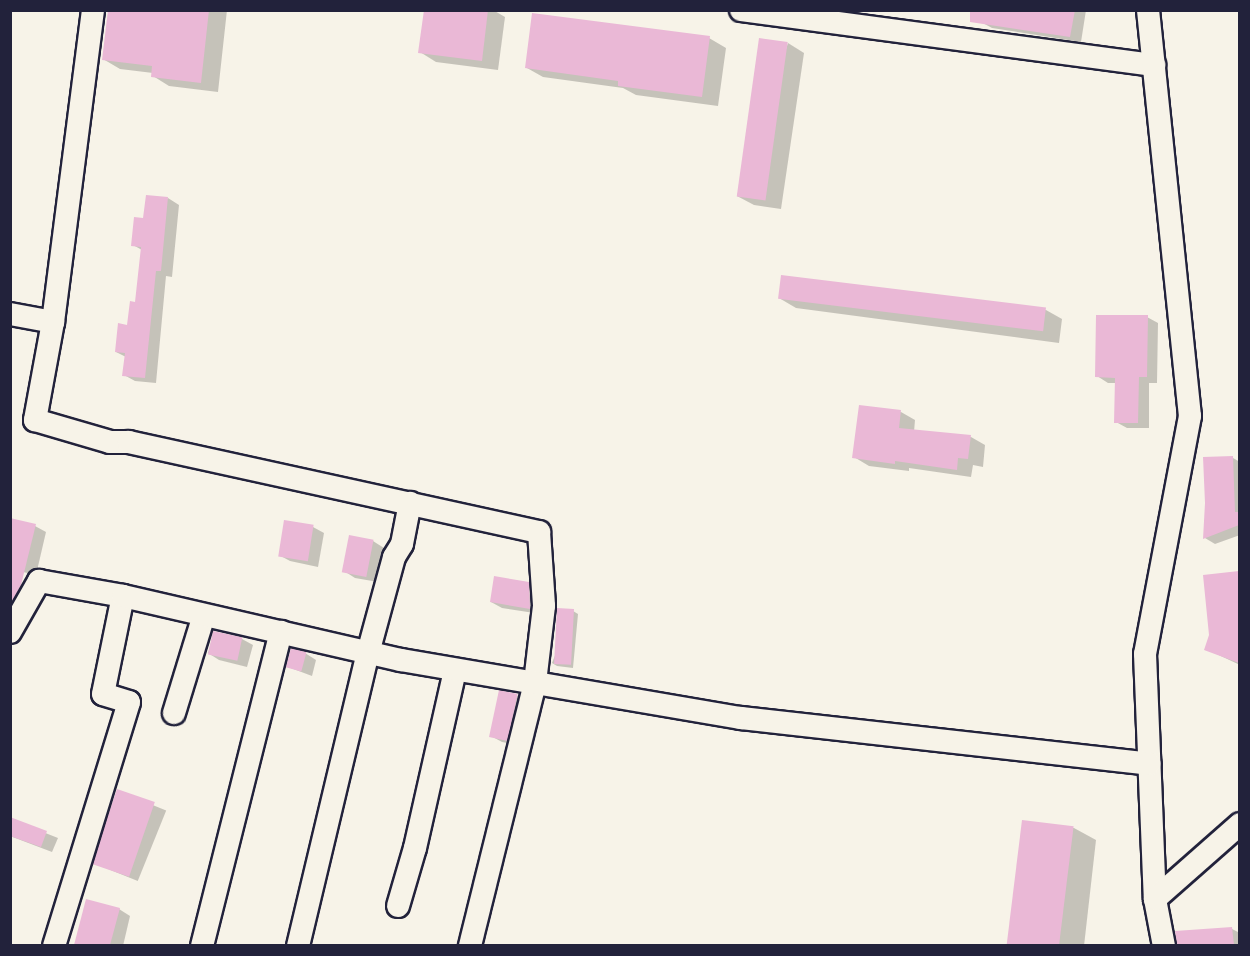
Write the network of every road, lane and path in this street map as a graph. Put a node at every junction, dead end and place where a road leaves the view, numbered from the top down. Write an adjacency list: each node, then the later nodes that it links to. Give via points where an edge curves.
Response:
1 (93, 10): 6 (street)
2 (741, 10): 4 (street)
3 (1148, 10): 4 (street)
4 (1154, 65): 16 (street, via 1190,416 1145,654)
5 (10, 314): 6 (street)
6 (53, 322): 7 (street, via 35,420 110,442 129,442)
7 (410, 504): 12 (street); 14 (street, via 539,532 544,606)
8 (123, 596): 9 (street); 10 (street, via 39,581); 20 (street, via 103,694 129,702)
9 (204, 615): 11 (street); 15 (street)
10 (10, 632)
11 (280, 632): 12 (street); 21 (street)
12 (369, 653): 13 (street); 22 (street)
13 (455, 670): 14 (street); 19 (street, via 416,848)
14 (535, 683): 16 (street, via 741,718); 23 (street)
15 (174, 713)
16 (1149, 764): 18 (street)
17 (1239, 824): 18 (street)
18 (1155, 898): 24 (street)
19 (398, 906)
20 (54, 945)
21 (202, 945)
22 (298, 945)
23 (470, 945)
24 (1164, 945)

